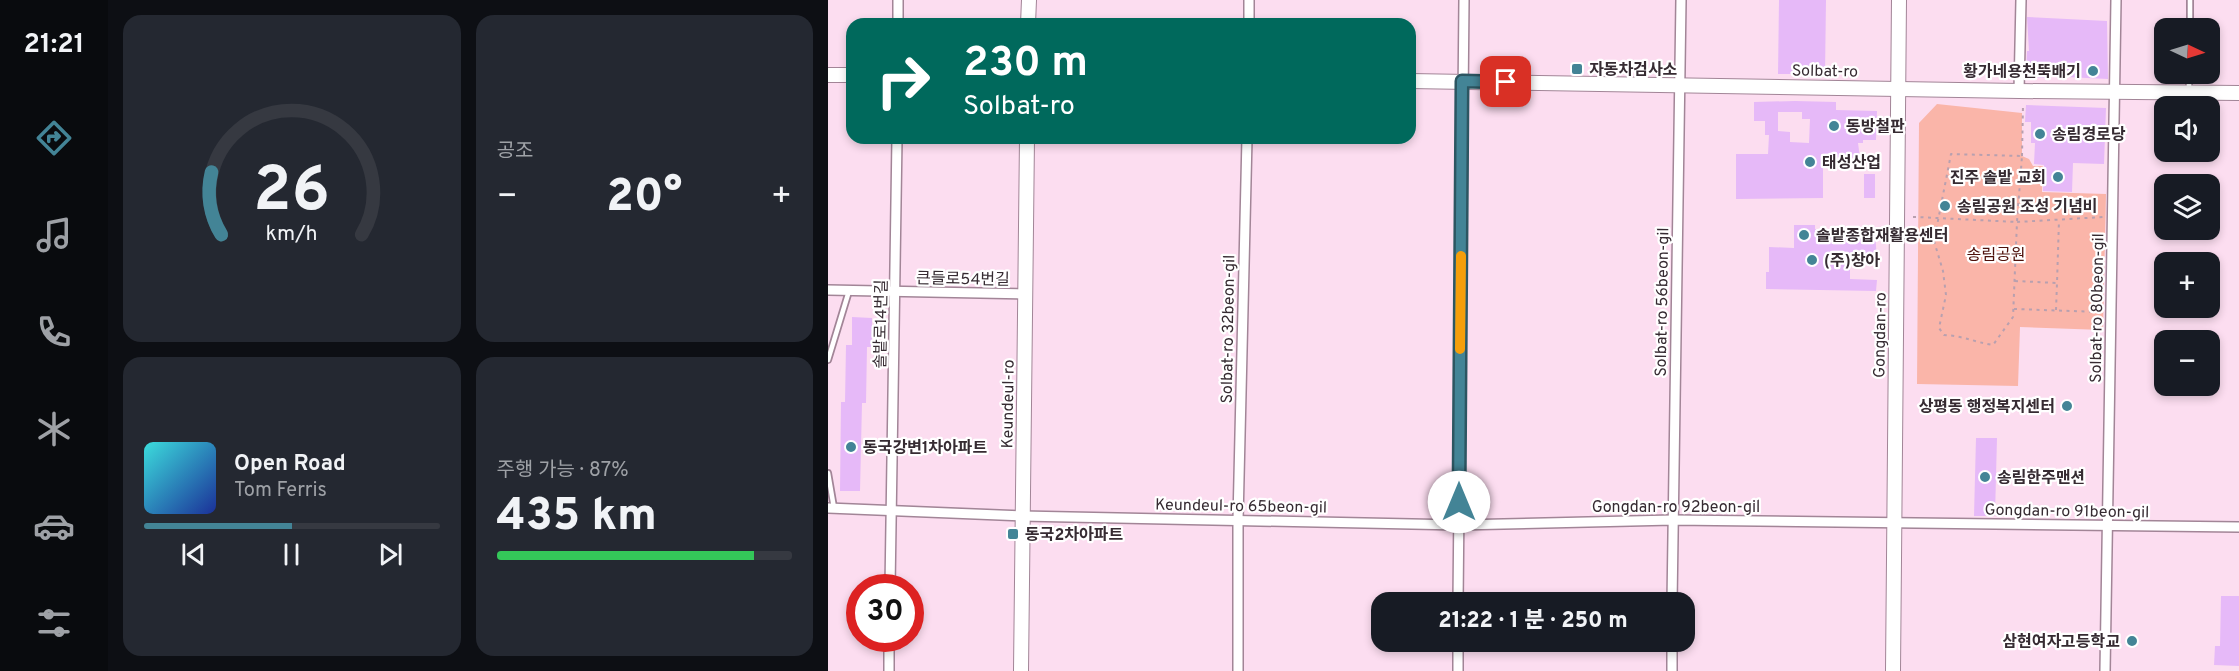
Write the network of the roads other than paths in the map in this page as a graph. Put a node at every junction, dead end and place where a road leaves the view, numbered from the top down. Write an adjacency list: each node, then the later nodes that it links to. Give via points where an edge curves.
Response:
1 (898, 0): 10 (street)
2 (1029, 0): 11 (street)
3 (1249, 0): 12 (street)
4 (1464, 0): 17 (street)
5 (1681, 0): 19 (street, Solbat-ro 56beon-gil)
6 (1899, 0): 20 (street, Gongdan-ro)
7 (2021, 0): 21 (street)
8 (2116, 0): 23 (street, Solbat-ro 80beon-gil)
9 (2190, 0): 13 (lane)
10 (898, 18)
11 (1028, 18)
12 (1248, 18)
13 (2190, 18)
14 (828, 75): 15 (street)
15 (846, 75)
16 (1416, 81): 17 (street, Solbat-ro)
17 (1462, 81): 19 (street, Solbat-ro); 40 (street)
18 (2189, 84): 22 (lane)
19 (1679, 85): 20 (street, Solbat-ro); 38 (street, Solbat-ro 56beon-gil)
20 (1898, 88): 21 (street, Solbat-ro); 39 (street, Gongdan-ro)
21 (2021, 91): 23 (street, Solbat-ro)
22 (2189, 91): 23 (street, Solbat-ro); 24 (street, Solbat-ro)
23 (2114, 92): 41 (street, Solbat-ro 80beon-gil)
24 (2239, 93)
25 (897, 144): 30 (street, 솔밭로14번길)
26 (1027, 144): 31 (street, Keundeul-ro)
27 (1247, 144): 37 (street, Solbat-ro 32beon-gil)
28 (828, 290): 29 (street, 큰들로54번길)
29 (849, 290): 30 (street, 큰들로54번길); 32 (lane)
30 (895, 291): 31 (street, 큰들로54번길); 35 (street, 솔밭로14번길)
31 (1025, 294): 36 (street, Keundeul-ro)
32 (828, 360)
33 (828, 473): 34 (lane)
34 (831, 508): 35 (street, Keundeul-ro 65beon-gil)
35 (891, 510): 36 (street, Keundeul-ro 65beon-gil); 43 (street, 솔밭로14번길)
36 (1022, 516): 37 (street, Keundeul-ro 65beon-gil); 50 (street, Keundeul-ro)
37 (1238, 520): 40 (street, Keundeul-ro 65beon-gil); 51 (street, Solbat-ro 32beon-gil)
38 (1673, 520): 39 (street, Gongdan-ro 92beon-gil); 40 (street, Gongdan-ro 92beon-gil); 45 (street, Solbat-ro 56beon-gil)
39 (1894, 522): 41 (street, Gongdan-ro 91beon-gil); 54 (street, Gongdan-ro)
40 (1459, 525): 44 (street)
41 (2108, 525): 42 (street, Gongdan-ro 91beon-gil); 55 (street, Solbat-ro 80beon-gil)
42 (2239, 527)
43 (890, 574)
44 (1458, 592)
45 (1672, 592)
46 (890, 652): 49 (street)
47 (1458, 652): 52 (street)
48 (1672, 652): 53 (street)
49 (889, 671)
50 (1021, 671)
51 (1238, 671)
52 (1458, 671)
53 (1672, 671)
54 (1893, 671)
55 (2105, 671)

